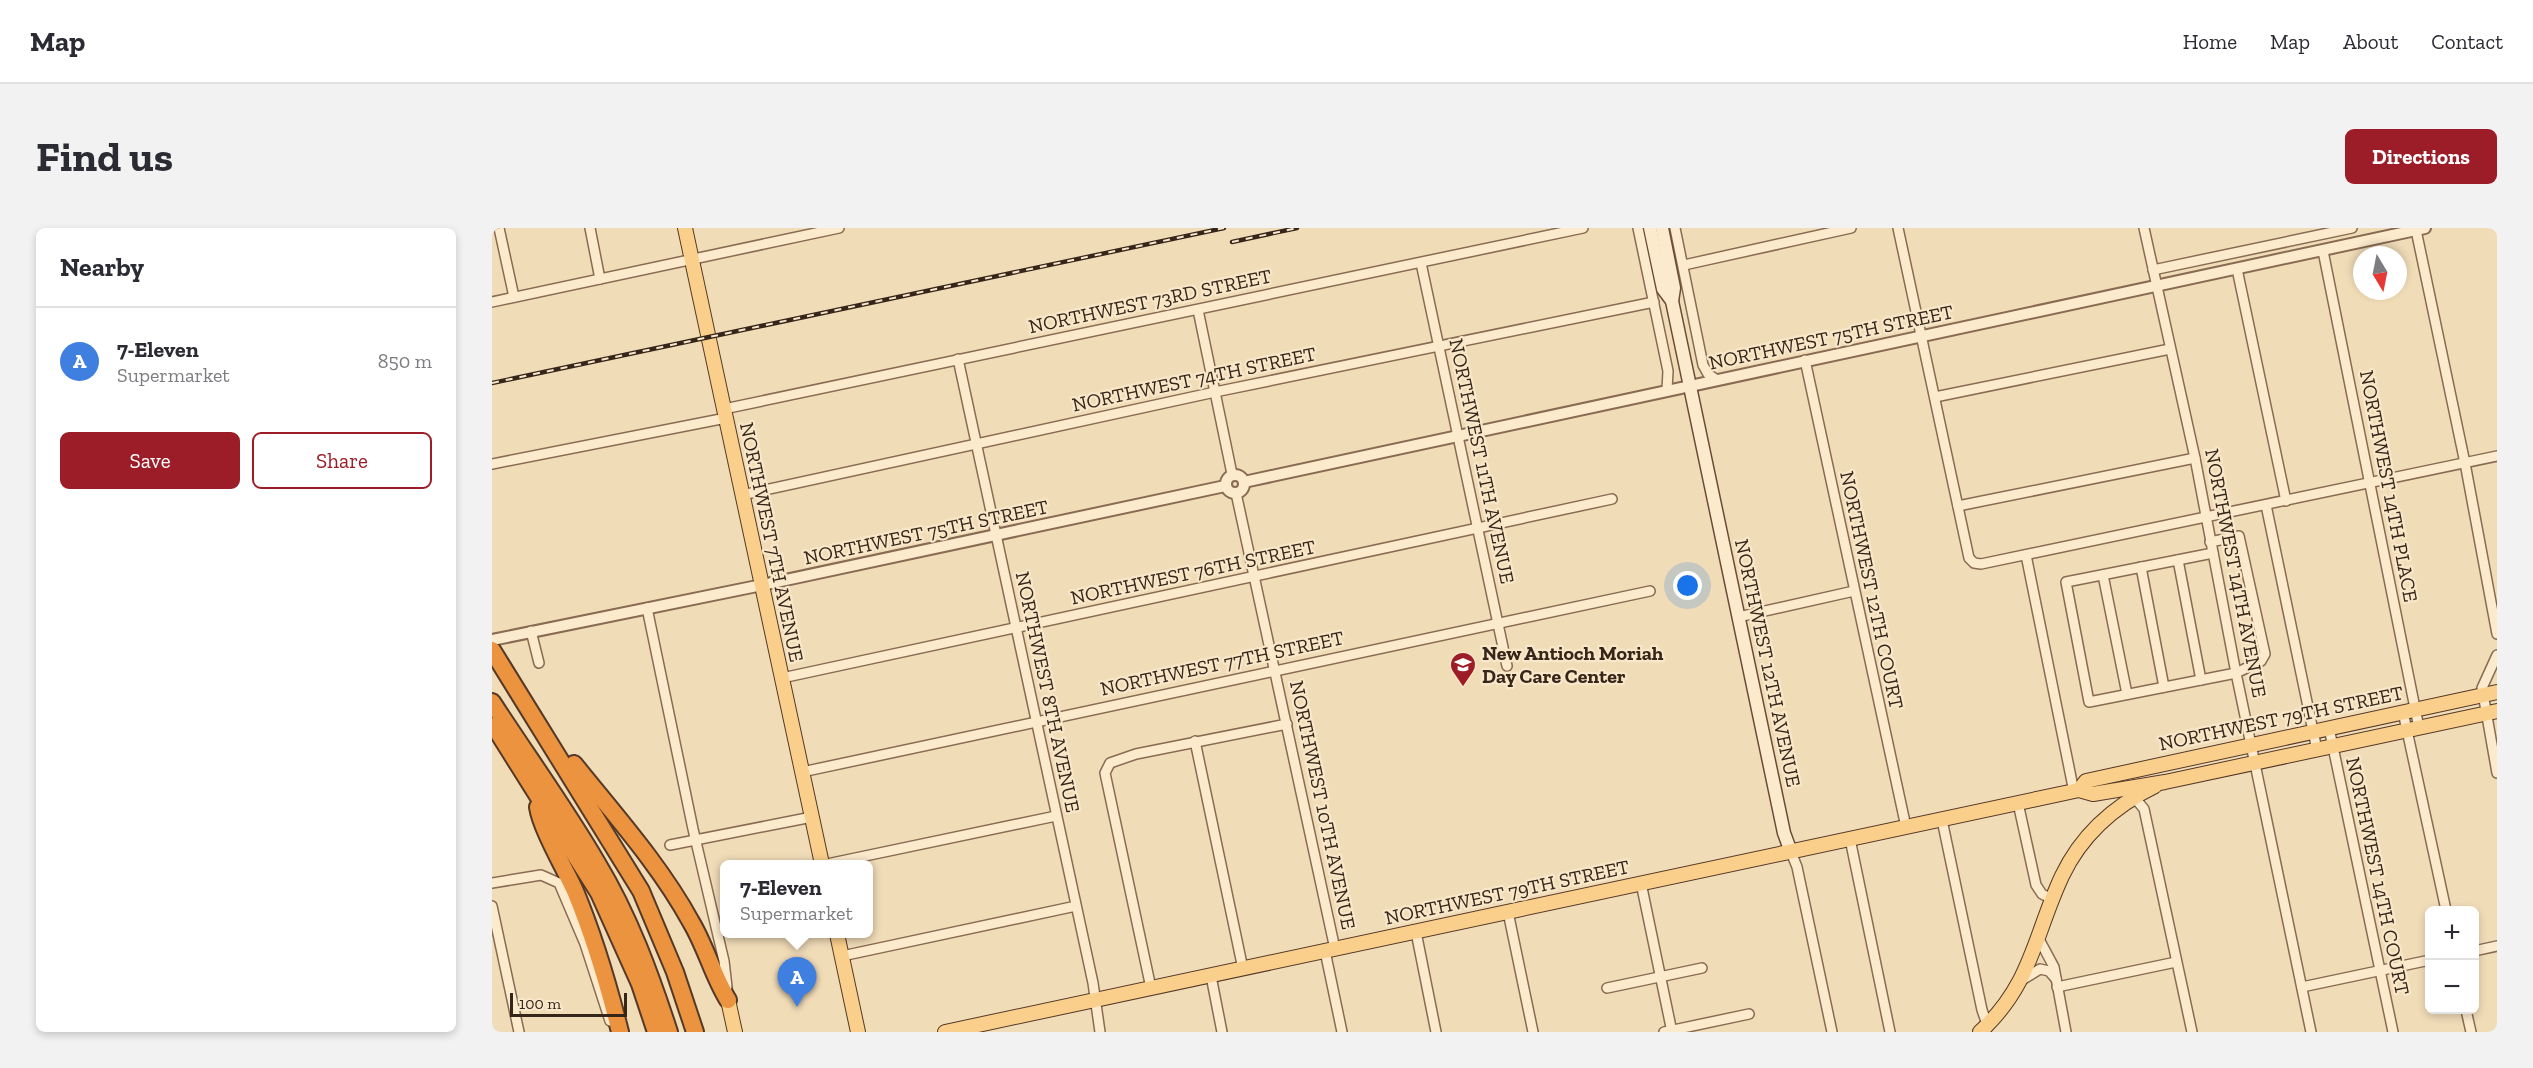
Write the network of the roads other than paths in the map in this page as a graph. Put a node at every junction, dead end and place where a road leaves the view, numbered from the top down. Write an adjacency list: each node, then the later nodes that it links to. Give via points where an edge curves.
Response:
1 (500, 228): 25 (street)
2 (590, 228): 22 (street)
3 (685, 228): 17 (main road, NORTHWEST 7TH AVENUE)
4 (839, 228): 17 (street)
5 (1583, 228): 18 (street, NORTHWEST 73RD STREET)
6 (1638, 228): 27 (street)
7 (1650, 228): 23 (main road, NORTHWEST 12TH AVENUE)
8 (1662, 228): 23 (main road, NORTHWEST 12TH AVENUE)
9 (1675, 228): 19 (street)
10 (1851, 228): 19 (street)
11 (1898, 228): 29 (street)
12 (2144, 228): 21 (street, NORTHWEST 14TH AVENUE)
13 (2352, 228): 21 (street)
14 (2421, 229): 15 (street, NORTHWEST 75TH STREET); 44 (street)
15 (2391, 232): 16 (street, NORTHWEST 75TH STREET)
16 (2323, 251): 20 (street, NORTHWEST 75TH STREET); 48 (street, NORTHWEST 14TH PLACE)
17 (692, 260): 22 (street); 39 (main road, NORTHWEST 7TH AVENUE)
18 (1421, 263): 28 (street, NORTHWEST 73RD STREET); 30 (street, NORTHWEST 11TH AVENUE)
19 (1684, 265): 34 (street, via 1704,364 1708,374)
20 (2237, 269): 24 (street, NORTHWEST 75TH STREET); 53 (street)
21 (2153, 270): 24 (street, NORTHWEST 14TH AVENUE)
22 (600, 279): 25 (street)
23 (1667, 281): 35 (main road, NORTHWEST 12TH AVENUE, via 1664,289 1672,301)
24 (2156, 286): 29 (street, NORTHWEST 75TH STREET); 31 (street, NORTHWEST 14TH AVENUE)
25 (514, 297): 26 (street)
26 (492, 302)
27 (1654, 302): 30 (street, NORTHWEST 74TH STREET); 36 (street, via 1668,371)
28 (1198, 310): 32 (street, NORTHWEST 73RD STREET); 37 (street)
29 (1921, 336): 33 (street, NORTHWEST 75TH STREET); 38 (street)
30 (1439, 347): 37 (street, NORTHWEST 74TH STREET); 40 (street, NORTHWEST 11TH AVENUE)
31 (2170, 349): 38 (street); 43 (street, NORTHWEST 14TH AVENUE)
32 (958, 359): 39 (street, NORTHWEST 73RD STREET); 41 (street, NORTHWEST 8TH AVENUE)
33 (1805, 360): 34 (street, NORTHWEST 75TH STREET); 68 (street, NORTHWEST 12TH COURT)
34 (1717, 380): 35 (street, NORTHWEST 75TH STREET)
35 (1690, 386): 36 (street, NORTHWEST 75TH STREET); 70 (main road, NORTHWEST 12TH AVENUE)
36 (1667, 390): 40 (street, NORTHWEST 75TH STREET)
37 (1215, 392): 41 (street, NORTHWEST 74TH STREET); 46 (street)
38 (1935, 397): 55 (street)
39 (725, 413): 45 (street, NORTHWEST 73RD STREET); 51 (main road, NORTHWEST 7TH AVENUE)
40 (1458, 436): 47 (street, NORTHWEST 75TH STREET); 57 (street, NORTHWEST 11TH AVENUE)
41 (976, 445): 51 (street, NORTHWEST 74TH STREET); 58 (street, NORTHWEST 8TH AVENUE)
42 (2497, 456): 44 (street)
43 (2195, 458): 55 (street); 56 (street, NORTHWEST 14TH AVENUE)
44 (2465, 463): 48 (street); 74 (street)
45 (492, 464)
46 (1232, 474): 47 (street, via 1240,475); 49 (street, via 1226,478)
47 (1244, 482): 50 (street, via 1242,490)
48 (2371, 483): 53 (street); 90 (street, NORTHWEST 14TH PLACE)
49 (1225, 486): 50 (street); 58 (street, NORTHWEST 75TH STREET)
50 (1236, 493): 65 (street, NORTHWEST 10TH AVENUE)
51 (742, 495): 66 (main road, NORTHWEST 7TH AVENUE)
52 (1612, 500): 57 (street, NORTHWEST 76TH STREET)
53 (2286, 501): 54 (street)
54 (2266, 505): 56 (street); 97 (street, NORTHWEST 14TH COURT)
55 (1958, 506): 61 (street, via 1969,558 1974,563)
56 (2205, 518): 59 (street, NORTHWEST 14TH AVENUE); 61 (street)
57 (1478, 529): 65 (street, NORTHWEST 76TH STREET); 71 (street, NORTHWEST 11TH AVENUE)
58 (996, 535): 66 (street, NORTHWEST 75TH STREET); 72 (street, NORTHWEST 8TH AVENUE)
59 (2210, 542): 60 (street, NORTHWEST 14TH AVENUE); 81 (street, via 2239,536 2265,654 2261,662)
60 (2213, 553): 62 (street); 81 (street, NORTHWEST 14TH AVENUE)
61 (2026, 555): 107 (street)
62 (2178, 560): 63 (street); 83 (street)
63 (2141, 567): 64 (street); 84 (street)
64 (2103, 575): 86 (street); 86 (street, via 2066,582 2089,702)
65 (1255, 577): 72 (street, NORTHWEST 76TH STREET); 80 (street, NORTHWEST 10TH AVENUE)
66 (762, 585): 69 (street, NORTHWEST 75TH STREET); 82 (main road, NORTHWEST 7TH AVENUE)
67 (1650, 591): 71 (street, NORTHWEST 77TH STREET)
68 (1854, 591): 70 (street); 113 (street, NORTHWEST 12TH COURT)
69 (647, 608): 73 (street, NORTHWEST 75TH STREET); 115 (street)
70 (1738, 617): 117 (main road, NORTHWEST 12TH AVENUE)
71 (1498, 623): 79 (street, NORTHWEST 11TH AVENUE); 80 (street, NORTHWEST 77TH STREET)
72 (1016, 628): 82 (street, NORTHWEST 76TH STREET); 92 (street, NORTHWEST 8TH AVENUE)
73 (531, 632): 75 (street, NORTHWEST 75TH STREET); 78 (street)
74 (2497, 634)
75 (492, 640)
76 (2497, 656): 87 (street, via 2482,684)
77 (495, 661): 89 (highway); 156 (highway, via 633,897 659,954)
78 (539, 663)
79 (1507, 666)
80 (1276, 670): 92 (street, NORTHWEST 77TH STREET); 94 (street, NORTHWEST 10TH AVENUE)
81 (2236, 673): 83 (street); 99 (street, NORTHWEST 14TH AVENUE)
82 (782, 678): 103 (main road, NORTHWEST 7TH AVENUE)
83 (2201, 680): 84 (street)
84 (2164, 687): 86 (street)
85 (2497, 692): 87 (main road, NORTHWEST 79TH STREET)
86 (2127, 694)
87 (2482, 695): 90 (main road, NORTHWEST 79TH STREET); 91 (street)
88 (492, 702): 155 (highway, via 598,864 632,932)
89 (525, 702): 146 (highway, via 667,884 691,921); 157 (highway, via 641,891)
90 (2409, 711): 95 (main road, NORTHWEST 79TH STREET); 96 (street, NORTHWEST 14TH PLACE)
91 (2491, 713): 96 (main road, NORTHWEST 79TH STREET); 104 (street)
92 (1036, 722): 103 (street, NORTHWEST 77TH STREET); 110 (street, NORTHWEST 8TH AVENUE)
93 (492, 723): 106 (highway)
94 (1287, 724): 98 (street); 131 (street, NORTHWEST 10TH AVENUE)
95 (2329, 728): 97 (main road, NORTHWEST 79TH STREET); 100 (street, NORTHWEST 14TH COURT)
96 (2413, 729): 100 (main road, NORTHWEST 79TH STREET); 125 (street, NORTHWEST 14TH PLACE)
97 (2313, 732): 99 (main road, NORTHWEST 79TH STREET); 101 (street, NORTHWEST 14TH COURT)
98 (1195, 741): 137 (street); 144 (street, via 1110,763 1105,773)
99 (2252, 744): 102 (street, NORTHWEST 14TH AVENUE); 107 (main road, NORTHWEST 79TH STREET, via 2086,781)
100 (2333, 746): 101 (main road, NORTHWEST 79TH STREET); 138 (street, NORTHWEST 14TH COURT)
101 (2317, 750): 102 (main road, NORTHWEST 79TH STREET)
102 (2256, 763): 105 (main road, NORTHWEST 79TH STREET); 143 (street, NORTHWEST 14TH AVENUE)
103 (802, 772): 111 (main road, NORTHWEST 7TH AVENUE)
104 (2497, 773)
105 (2165, 782): 107 (main road, NORTHWEST 79TH STREET, via 2093,794); 108 (main road)
106 (535, 791): 153 (highway, via 539,815 561,858 596,947); 154 (highway, via 599,892 640,984)
107 (2076, 791): 109 (main road, NORTHWEST 79TH STREET)
108 (2134, 797): 122 (main road, via 2110,813 2084,841 2067,865); 135 (street, via 2144,809)
109 (2018, 803): 112 (main road, NORTHWEST 79TH STREET); 122 (street, via 2036,885)
110 (1056, 816): 119 (street); 124 (street, NORTHWEST 8TH AVENUE)
111 (812, 817): 115 (street); 118 (main road, NORTHWEST 7TH AVENUE)
112 (1942, 820): 113 (main road, NORTHWEST 79TH STREET); 150 (street)
113 (1906, 827): 114 (main road, NORTHWEST 79TH STREET)
114 (1850, 839): 117 (main road, NORTHWEST 79TH STREET); 167 (street)
115 (696, 840): 116 (street); 146 (street)
116 (669, 844)
117 (1791, 852): 121 (main road, NORTHWEST 79TH STREET); 166 (street, NORTHWEST 12TH AVENUE)
118 (821, 860)
119 (846, 860)
120 (492, 883): 153 (street, via 541,875 559,883 585,944 604,1006)
121 (1641, 884): 126 (main road, NORTHWEST 79TH STREET); 140 (street)
122 (2052, 899): 129 (main road)
123 (492, 906): 152 (street)
124 (1076, 906): 133 (street); 147 (street, NORTHWEST 8TH AVENUE)
125 (2445, 906)
126 (1508, 912): 127 (main road, NORTHWEST 79TH STREET); 165 (street)
127 (1416, 932): 131 (main road, NORTHWEST 79TH STREET); 164 (street)
128 (838, 938): 133 (main road)
129 (2039, 939): 141 (main road); 142 (street, via 2054,967)
130 (2497, 946): 132 (street)
131 (1330, 950): 137 (main road, NORTHWEST 79TH STREET); 163 (street, NORTHWEST 10TH AVENUE)
132 (2479, 950)
133 (842, 957): 159 (main road)
134 (2425, 961): 138 (street)
135 (2176, 962): 142 (street); 169 (street)
136 (1702, 968): 140 (street)
137 (1242, 969): 139 (main road, NORTHWEST 79TH STREET)
138 (2380, 970): 143 (street); 171 (street, NORTHWEST 14TH COURT)
139 (1211, 975): 144 (main road, NORTHWEST 79TH STREET); 162 (street)
140 (1661, 977): 145 (street); 151 (street)
141 (2022, 980): 142 (street, via 2040,969 2049,971); 150 (main road)
142 (2056, 983): 168 (street)
143 (2302, 987): 170 (street, NORTHWEST 14TH AVENUE)
144 (1151, 988): 147 (main road, NORTHWEST 79TH STREET)
145 (1607, 988)
146 (728, 1000): 158 (main road)
147 (1095, 1000): 160 (main road, NORTHWEST 79TH STREET); 161 (street, NORTHWEST 8TH AVENUE)
148 (1749, 1014): 151 (street)
149 (2467, 1014): 172 (street)
150 (1986, 1029)
151 (1669, 1031)
152 (519, 1032)
153 (619, 1032)
154 (656, 1032)
155 (669, 1032)
156 (685, 1032)
157 (695, 1032)
158 (735, 1032)
159 (858, 1032)
160 (945, 1032)
161 (1100, 1032)
162 (1222, 1032)
163 (1342, 1032)
164 (1436, 1032)
165 (1533, 1032)
166 (1832, 1032)
167 (1890, 1032)
168 (2066, 1032)
169 (2192, 1032)
170 (2311, 1032)
171 (2393, 1032)
172 (2471, 1032)

